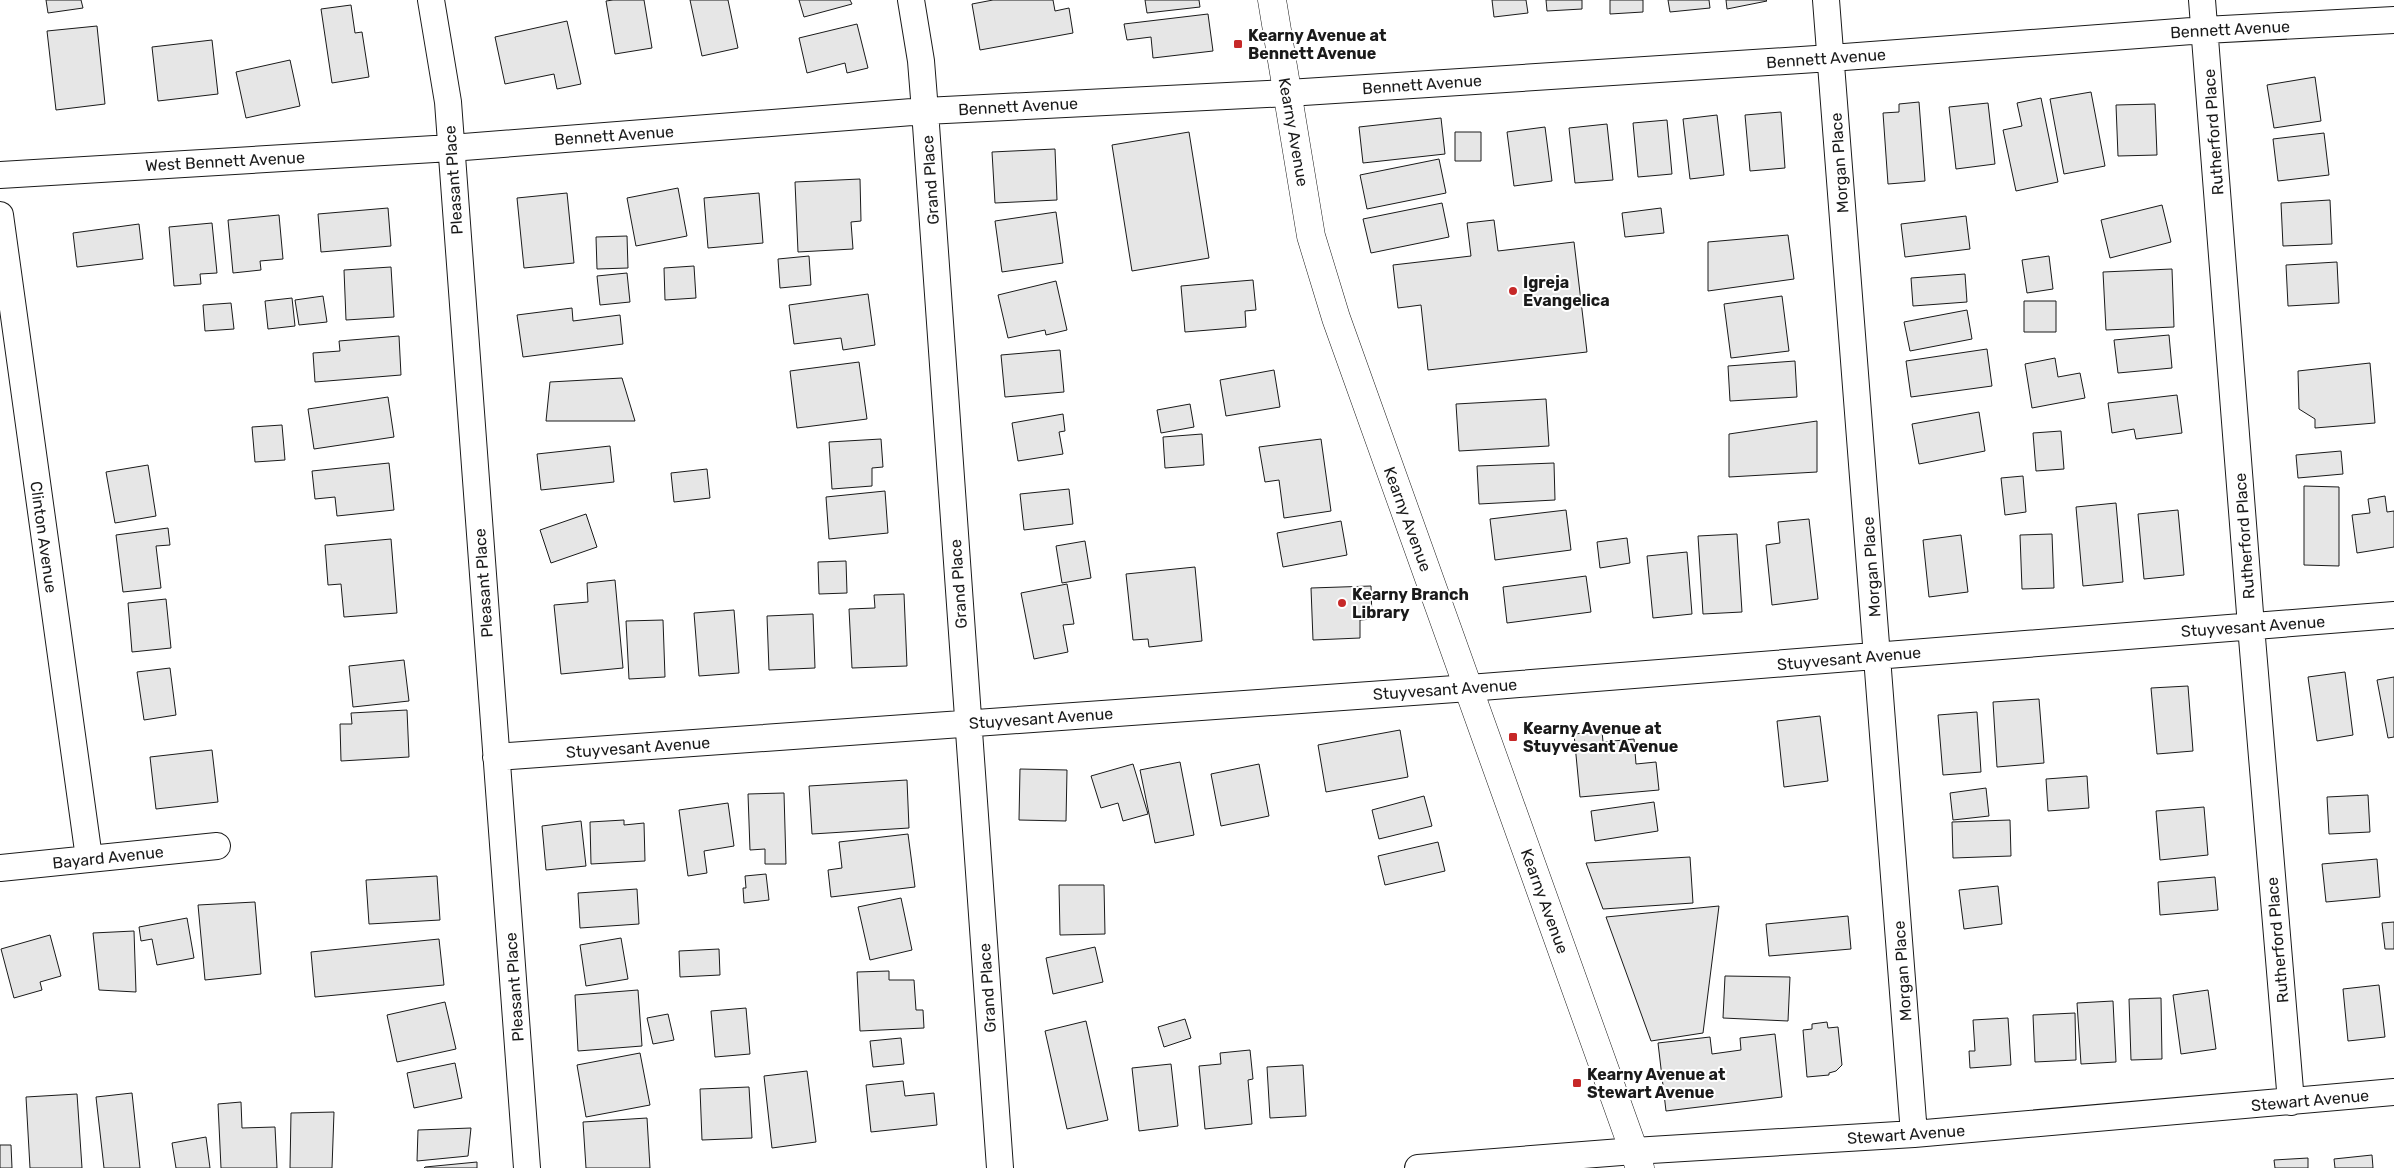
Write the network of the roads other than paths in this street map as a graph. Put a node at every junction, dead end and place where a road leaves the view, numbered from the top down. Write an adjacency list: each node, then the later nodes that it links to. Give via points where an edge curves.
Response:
1 (431, 0): 11 (street, Pleasant Place, via 448,102)
2 (911, 0): 10 (street, Grand Place)
3 (1272, 0): 9 (main road, Kearny Avenue)
4 (1826, 0): 8 (street, Morgan Place)
5 (2202, 0): 7 (street, Rutherford Place)
6 (2394, 20): 7 (street, Bennett Avenue)
7 (2205, 30): 8 (street, Bennett Avenue); 15 (street, Rutherford Place)
8 (1831, 58): 9 (street, Bennett Avenue); 16 (street, Morgan Place)
9 (1288, 93): 10 (street, Bennett Avenue); 17 (main road, Kearny Avenue, via 1311,236)
10 (925, 111): 11 (street, Bennett Avenue); 18 (street, Grand Place)
11 (451, 148): 12 (street, West Bennett Avenue); 19 (street, Pleasant Place)
12 (0, 175)
13 (0, 215): 21 (street, Clinton Avenue)
14 (2394, 615): 15 (street, Stuyvesant Avenue)
15 (2251, 626): 16 (street, Stuyvesant Avenue); 24 (street, Rutherford Place)
16 (1877, 655): 17 (street, Stuyvesant Avenue); 25 (street, Morgan Place)
17 (1469, 688): 18 (street, Stuyvesant Avenue); 26 (main road, Kearny Avenue)
18 (968, 723): 19 (street, Stuyvesant Avenue); 28 (street, Grand Place)
19 (496, 757): 27 (street, Pleasant Place)
20 (217, 846): 21 (street, Bayard Avenue)
21 (89, 858): 22 (street, Bayard Avenue)
22 (0, 868)
23 (2394, 1092): 24 (street, Stewart Avenue)
24 (2291, 1102): 25 (street, Stewart Avenue)
25 (1914, 1134): 26 (street, Stewart Avenue)
26 (1637, 1160): 29 (street, Stewart Avenue)
27 (527, 1168)
28 (1000, 1168)
29 (1418, 1168)

